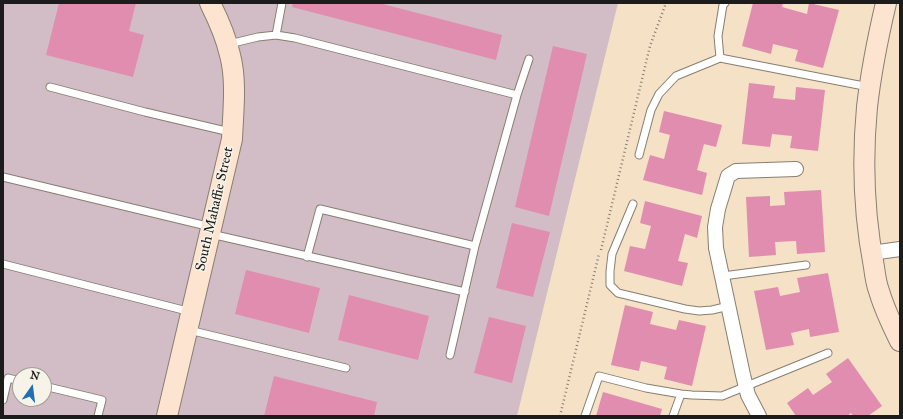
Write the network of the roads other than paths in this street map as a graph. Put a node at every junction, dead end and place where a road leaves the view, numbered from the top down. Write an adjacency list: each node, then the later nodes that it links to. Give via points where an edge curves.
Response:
1 (210, 3): 6 (street, South Mahaffie Street)
2 (282, 3): 5 (lane)
3 (725, 3): 7 (lane, via 718,36)
4 (886, 3): 10 (street)
5 (276, 35): 6 (lane); 11 (lane)
6 (227, 45): 12 (street, South Mahaffie Street, via 231,56 234,92)
7 (720, 58): 10 (lane); 13 (lane, via 676,76 659,94 651,110)
8 (529, 59): 11 (lane)
9 (50, 87): 12 (lane)
10 (870, 87): 20 (street, via 864,165)
11 (517, 95): 18 (lane)
12 (232, 132): 17 (street, South Mahaffie Street)
13 (639, 155)
14 (796, 170): 24 (street, via 736,171 728,176 715,227 716,248)
15 (3, 177): 17 (lane)
16 (633, 204): 26 (lane, via 612,254 610,285 624,295 685,309)
17 (210, 230): 21 (lane); 27 (street, South Mahaffie Street)
18 (475, 246): 21 (lane, via 320,209); 25 (lane)
19 (900, 249): 20 (street)
20 (871, 254): 28 (street, via 879,291)
21 (307, 257): 25 (lane)
22 (3, 264): 27 (lane)
23 (806, 265): 24 (lane)
24 (723, 276): 26 (street)
25 (464, 292): 30 (lane)
26 (731, 313): 33 (street)
27 (189, 320): 31 (lane); 38 (street, South Mahaffie Street)
28 (900, 341)
29 (828, 353): 33 (lane)
30 (450, 355)
31 (346, 368)
32 (12, 379): 36 (lane, via 8,378)
33 (746, 386): 35 (lane, via 722,396); 41 (street)
34 (52, 388): 37 (lane, via 102,400)
35 (681, 394): 39 (lane, via 600,376); 40 (lane)
36 (3, 400)
37 (98, 416)
38 (167, 416)
39 (585, 416)
40 (672, 416)
41 (759, 416)

